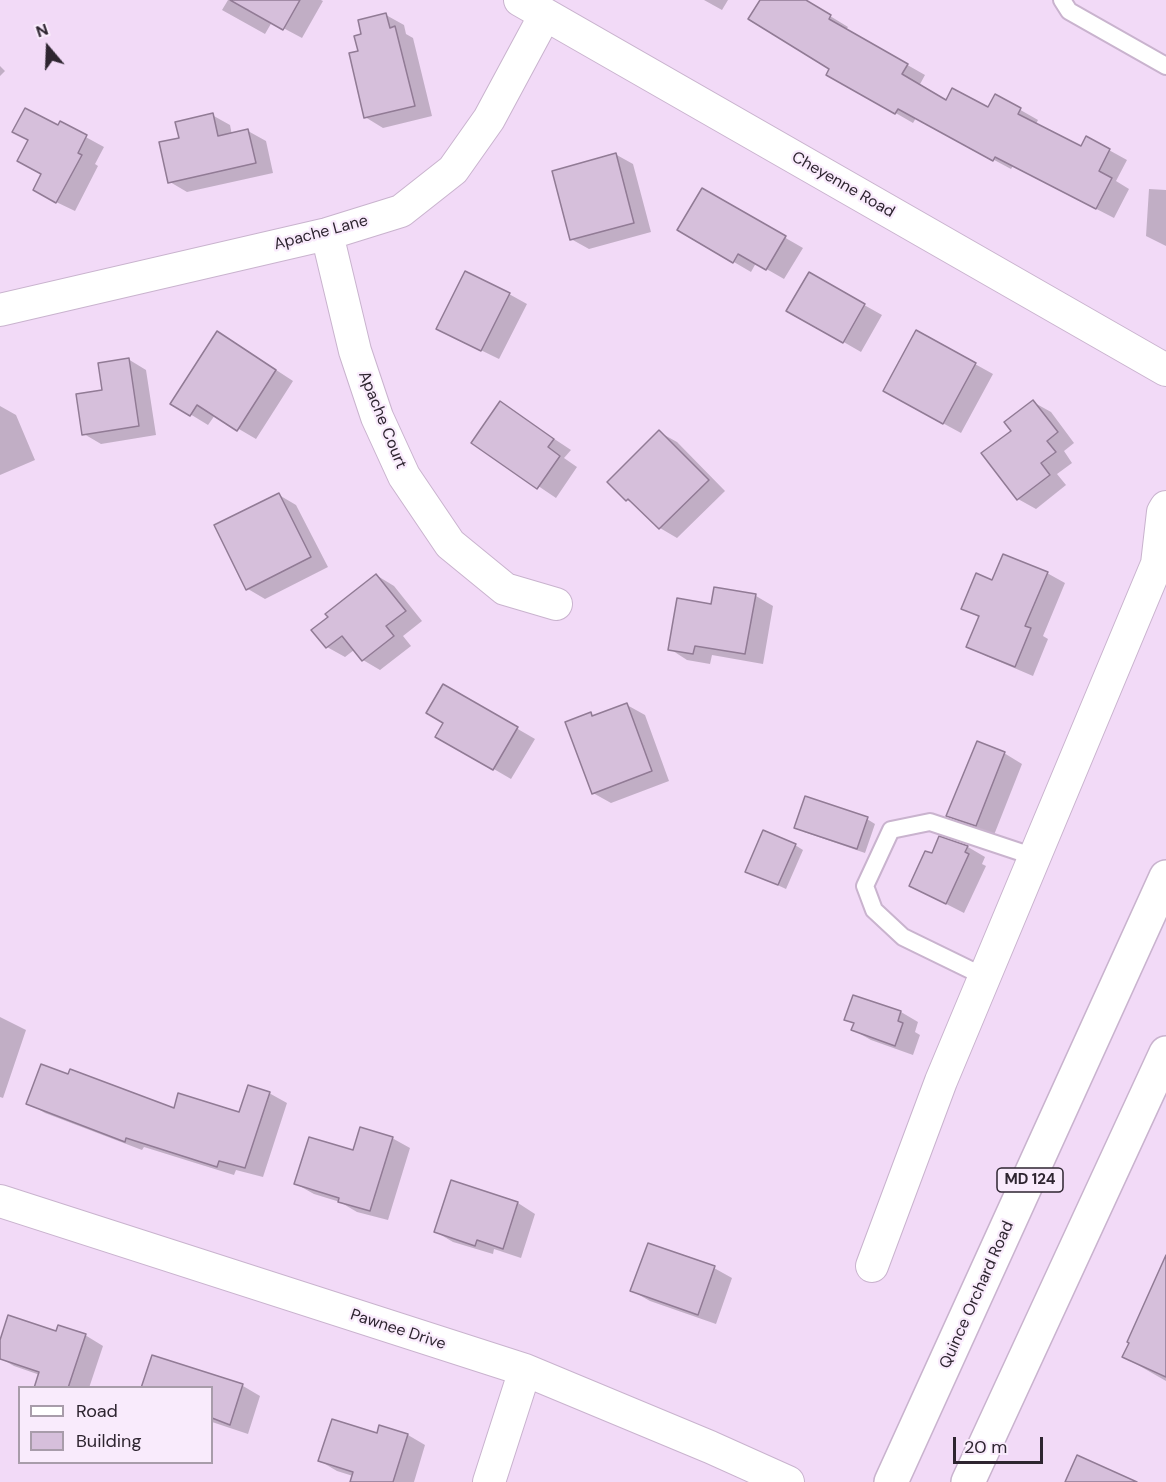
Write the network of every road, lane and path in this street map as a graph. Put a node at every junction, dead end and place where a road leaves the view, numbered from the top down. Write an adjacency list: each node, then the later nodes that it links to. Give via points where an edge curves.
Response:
1 (1062, 0): 3 (lane, via 1069,11)
2 (532, 8): 4 (street, Apache Lane, via 489,119 453,170 401,211); 6 (street, Cheyenne Road)
3 (1166, 66)
4 (327, 234): 5 (street, Apache Lane); 9 (street, Apache Court, via 355,351 377,417 404,476 450,544 505,589)
5 (0, 310)
6 (1166, 370)
7 (1166, 507): 8 (street)
8 (1161, 560): 10 (street)
9 (556, 604)
10 (1035, 857): 12 (street); 12 (lane, via 930,822 891,830 865,886 874,910 903,937)
11 (1166, 877): 19 (main road, Quince Orchard Road / MD 124)
12 (985, 977): 15 (street, via 941,1081)
13 (1166, 1053): 20 (main road)
14 (0, 1201): 16 (street, Pawnee Drive)
15 (872, 1266)
16 (525, 1370): 17 (street); 18 (street, Pawnee Drive)
17 (489, 1482)
18 (788, 1482)
19 (891, 1482)
20 (968, 1482)

